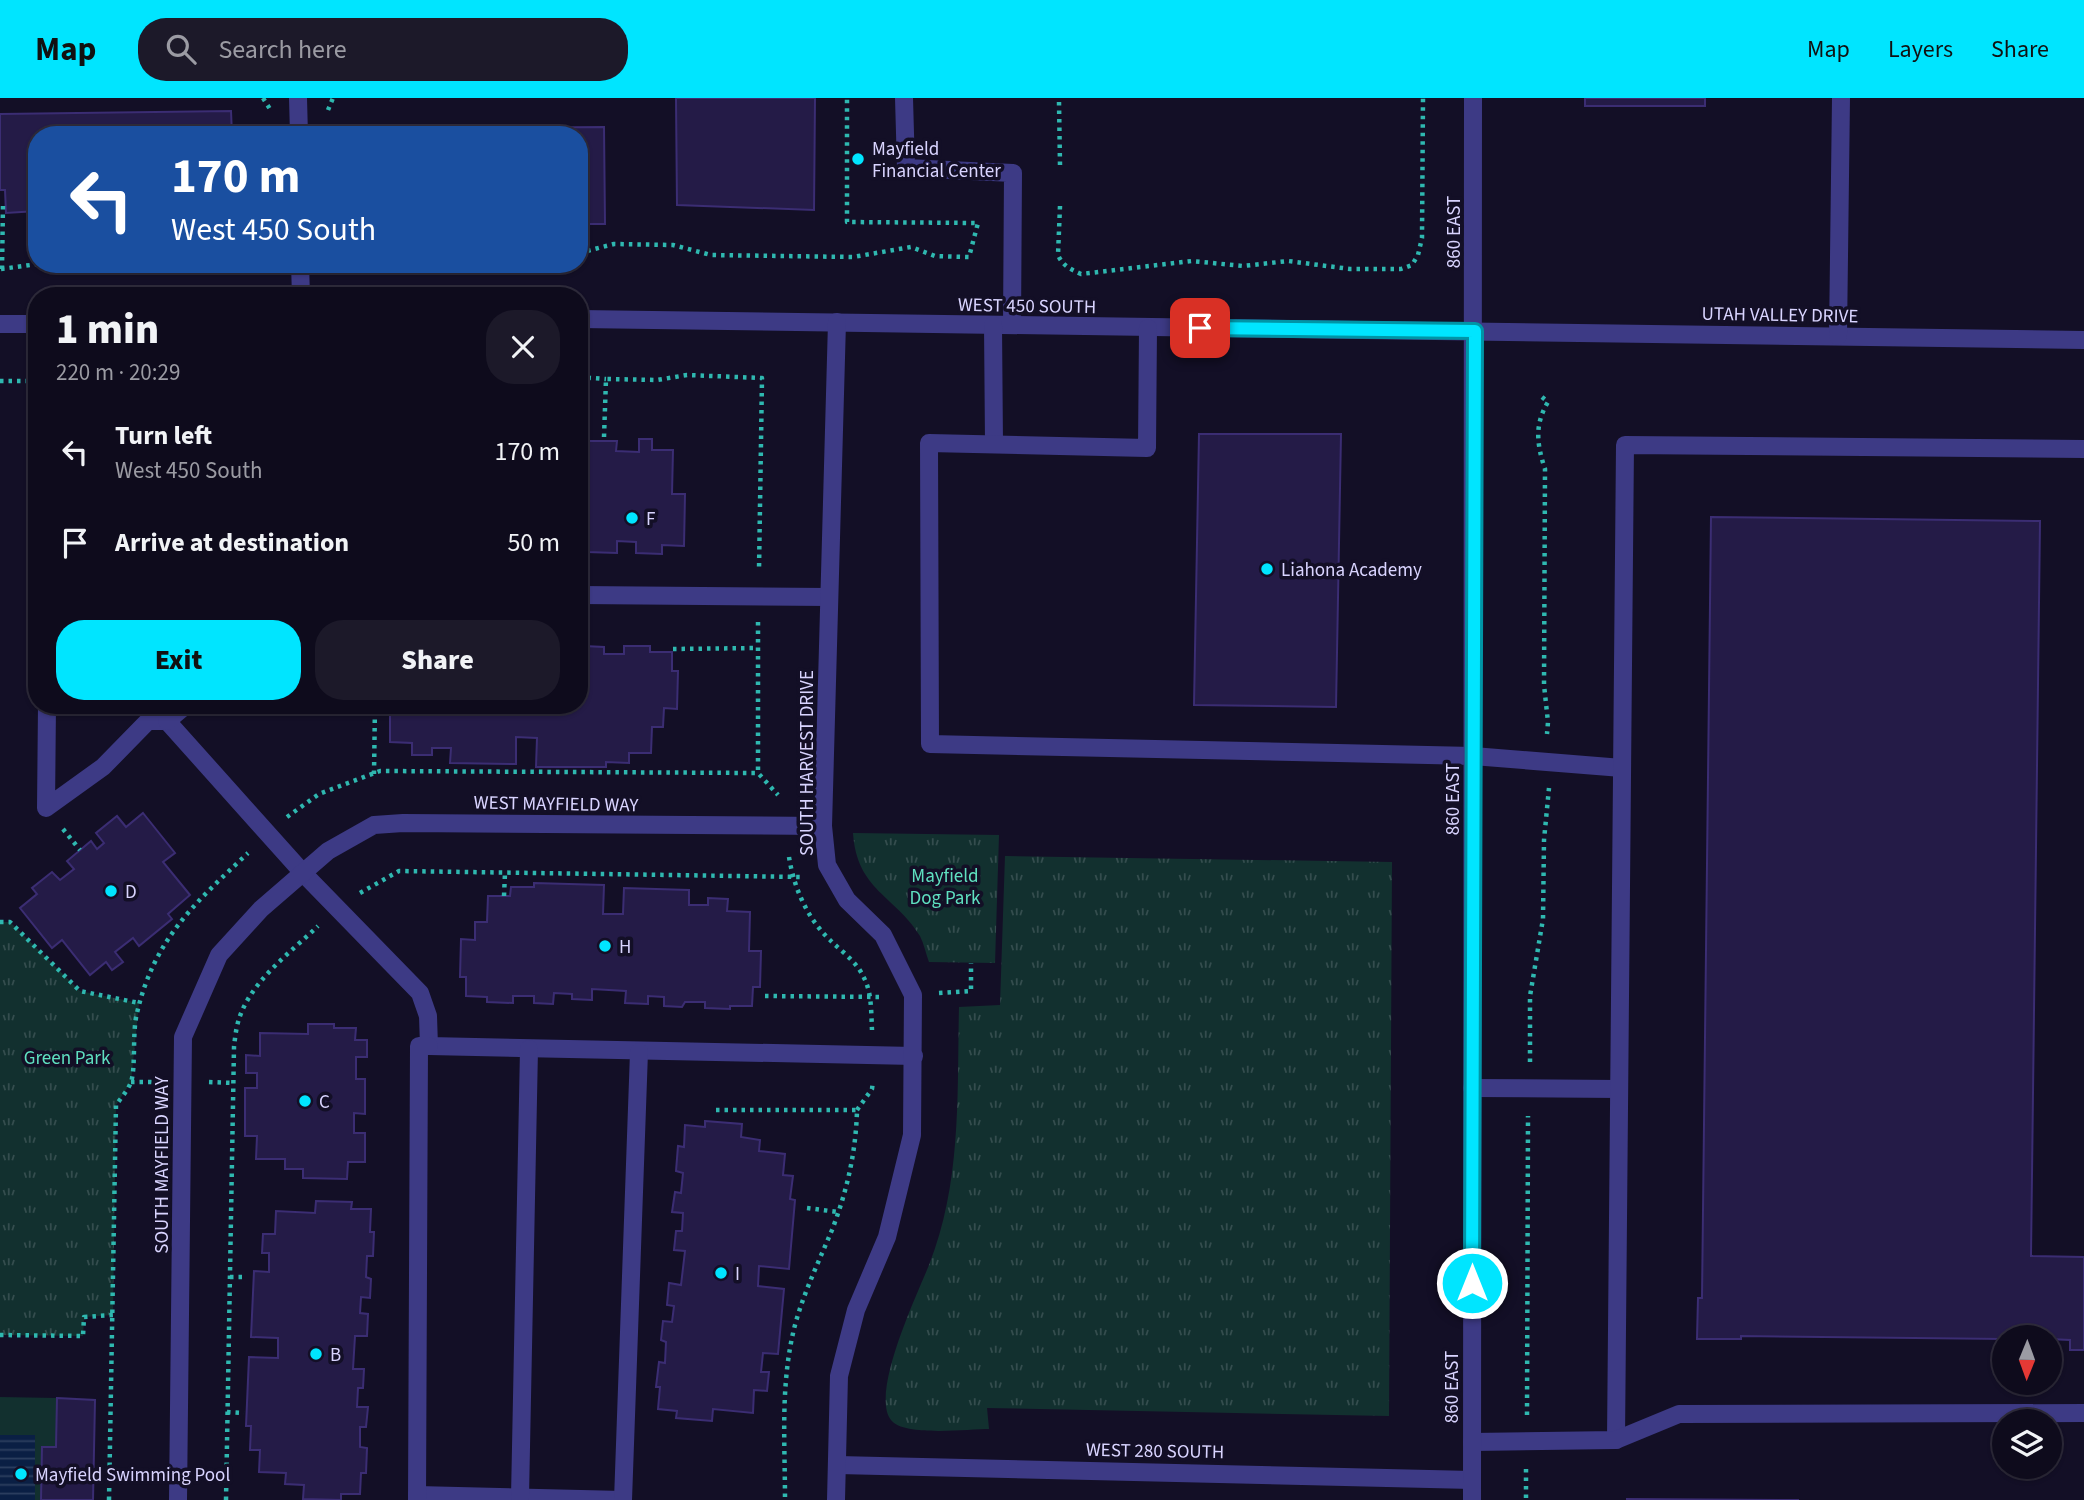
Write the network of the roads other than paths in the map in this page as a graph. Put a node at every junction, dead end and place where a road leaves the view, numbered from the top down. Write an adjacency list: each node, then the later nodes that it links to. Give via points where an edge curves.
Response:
1 (298, 98): 5 (street)
2 (904, 98): 11 (street, via 906,168 1013,173)
3 (1473, 98): 13 (street, 860 EAST)
4 (1841, 98): 14 (street)
5 (299, 126)
6 (588, 319): 7 (street, WEST 450 SOUTH)
7 (837, 322): 10 (street, WEST 450 SOUTH); 19 (street, SOUTH HARVEST DRIVE)
8 (0, 324): 9 (street)
9 (28, 324)
10 (993, 325): 11 (street, WEST 450 SOUTH); 16 (street)
11 (1012, 326): 12 (street, WEST 450 SOUTH)
12 (1148, 328): 13 (street, WEST 450 SOUTH); 16 (street, via 1147,448)
13 (1475, 331): 14 (street, UTAH VALLEY DRIVE); 23 (street, 860 EAST)
14 (1838, 336): 15 (street, UTAH VALLEY DRIVE)
15 (2084, 340)
16 (994, 444): 23 (street, via 929,443 930,744)
17 (2084, 449): 24 (street, via 1625,445)
18 (588, 595): 19 (street)
19 (829, 597): 25 (street, SOUTH HARVEST DRIVE)
20 (47, 714): 22 (street, via 46,808 103,767 148,722)
21 (175, 714): 22 (street)
22 (167, 721): 26 (street)
23 (1473, 756): 24 (street); 31 (street, 860 EAST)
24 (1622, 768): 32 (street)
25 (823, 827): 26 (street, WEST MAYFIELD WAY, via 374,825 328,850); 30 (street, SOUTH HARVEST DRIVE, via 827,865 847,900 883,935 913,995)
26 (304, 874): 27 (street, via 420,993 428,1016); 40 (street, SOUTH MAYFIELD WAY, via 261,909 219,955 183,1037)
27 (429, 1046): 28 (street); 38 (street, via 419,1046)
28 (529, 1049): 29 (street); 39 (street)
29 (639, 1052): 30 (street); 41 (street)
30 (914, 1056): 36 (street, SOUTH HARVEST DRIVE, via 909,1148 887,1237 856,1310 839,1376)
31 (1472, 1088): 32 (street); 35 (street, 860 EAST)
32 (1619, 1089): 34 (street)
33 (2084, 1413): 34 (street, via 1679,1414)
34 (1616, 1440): 35 (street)
35 (1472, 1442): 37 (street, 860 EAST)
36 (838, 1465): 37 (street, WEST 280 SOUTH); 42 (street, SOUTH HARVEST DRIVE)
37 (1472, 1480): 43 (street, 860 EAST)
38 (417, 1497): 39 (street)
39 (520, 1497): 41 (street)
40 (178, 1500)
41 (623, 1500)
42 (836, 1500)
43 (1472, 1500)

